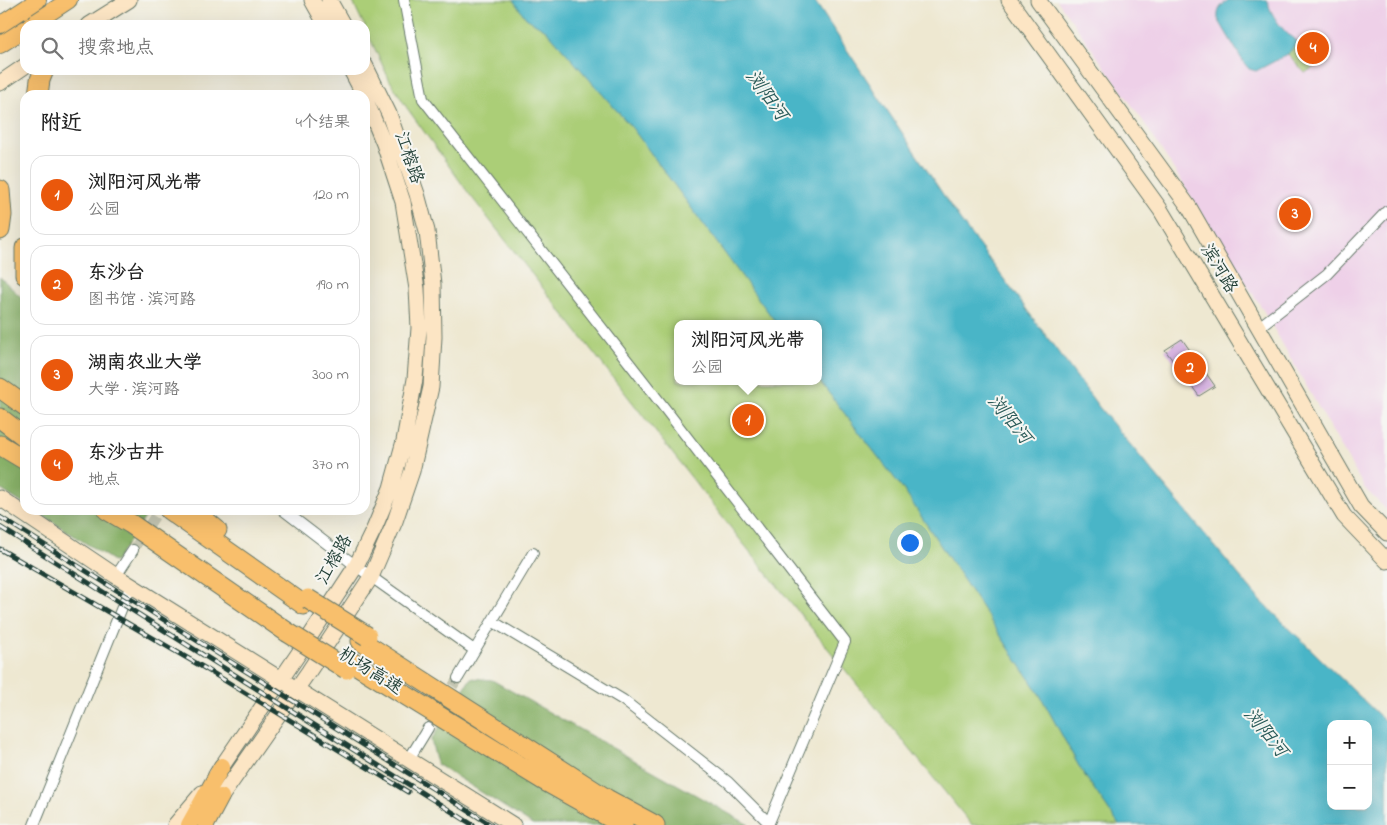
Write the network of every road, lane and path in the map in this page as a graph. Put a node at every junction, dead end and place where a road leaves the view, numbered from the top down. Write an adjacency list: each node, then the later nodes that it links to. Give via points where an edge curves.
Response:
1 (38, 0): 13 (main road)
2 (69, 0): 9 (main road)
3 (130, 0): 10 (main road)
4 (312, 0): 11 (main road)
5 (329, 0): 12 (main road)
6 (404, 0): 61 (street, via 423,99 845,642)
7 (1009, 0): 45 (main road, 滨河路, via 1160,209 1344,516)
8 (1038, 0): 27 (main road, 滨河路, via 1189,207)
9 (39, 20)
10 (97, 20)
11 (323, 20)
12 (340, 20)
13 (0, 25)
14 (20, 32): 15 (main road)
15 (0, 45)
16 (20, 69): 20 (main road)
17 (42, 75): 21 (highway)
18 (354, 75): 22 (main road, 江榕路)
19 (370, 75): 48 (main road, 江榕路, via 389,114 427,231 434,319 431,387 421,435 395,521)
20 (0, 82)
21 (39, 90)
22 (361, 90)
23 (370, 110): 46 (main road, 江榕路, via 403,202 417,289 419,328 415,379 404,441 391,488)
24 (0, 190): 26 (highway)
25 (1387, 211): 27 (street, via 1327,274)
26 (0, 230)
27 (1258, 327): 42 (main road, 滨河路, via 1362,506)
28 (0, 388): 29 (highway)
29 (20, 402)
30 (2, 420): 31 (highway)
31 (20, 433)
32 (0, 445): 33 (highway)
33 (20, 457)
34 (0, 498): 35 (main road)
35 (20, 511)
36 (25, 515): 47 (main road)
37 (115, 515): 52 (highway)
38 (131, 515): 52 (highway, 机场高速)
39 (176, 515): 50 (highway, 机场高速)
40 (199, 515): 50 (highway)
41 (290, 515): 46 (street)
42 (1387, 534)
43 (133, 550): 47 (street)
44 (533, 553): 51 (street)
45 (1387, 561)
46 (356, 566): 48 (street); 55 (main road, 江榕路)
47 (116, 576): 49 (main road)
48 (371, 577): 53 (street); 56 (main road, 江榕路)
49 (131, 585): 55 (main road); 62 (street)
50 (306, 602): 68 (highway, 机场高速, via 607,799)
51 (492, 621): 53 (street); 61 (street, via 623,700 728,782)
52 (290, 627): 67 (highway, 机场高速, via 348,665)
53 (474, 650): 54 (street)
54 (458, 678)
55 (281, 679): 56 (main road); 59 (main road, 江榕路)
56 (297, 689): 58 (main road); 60 (main road, 江榕路)
57 (428, 728): 58 (street)
58 (409, 759): 66 (main road)
59 (222, 766): 63 (main road, 江榕路); 64 (main road)
60 (222, 797): 65 (main road)
61 (769, 824)
62 (34, 825)
63 (175, 825)
64 (189, 825)
65 (206, 825)
66 (513, 825)
67 (623, 825)
68 (655, 825)

